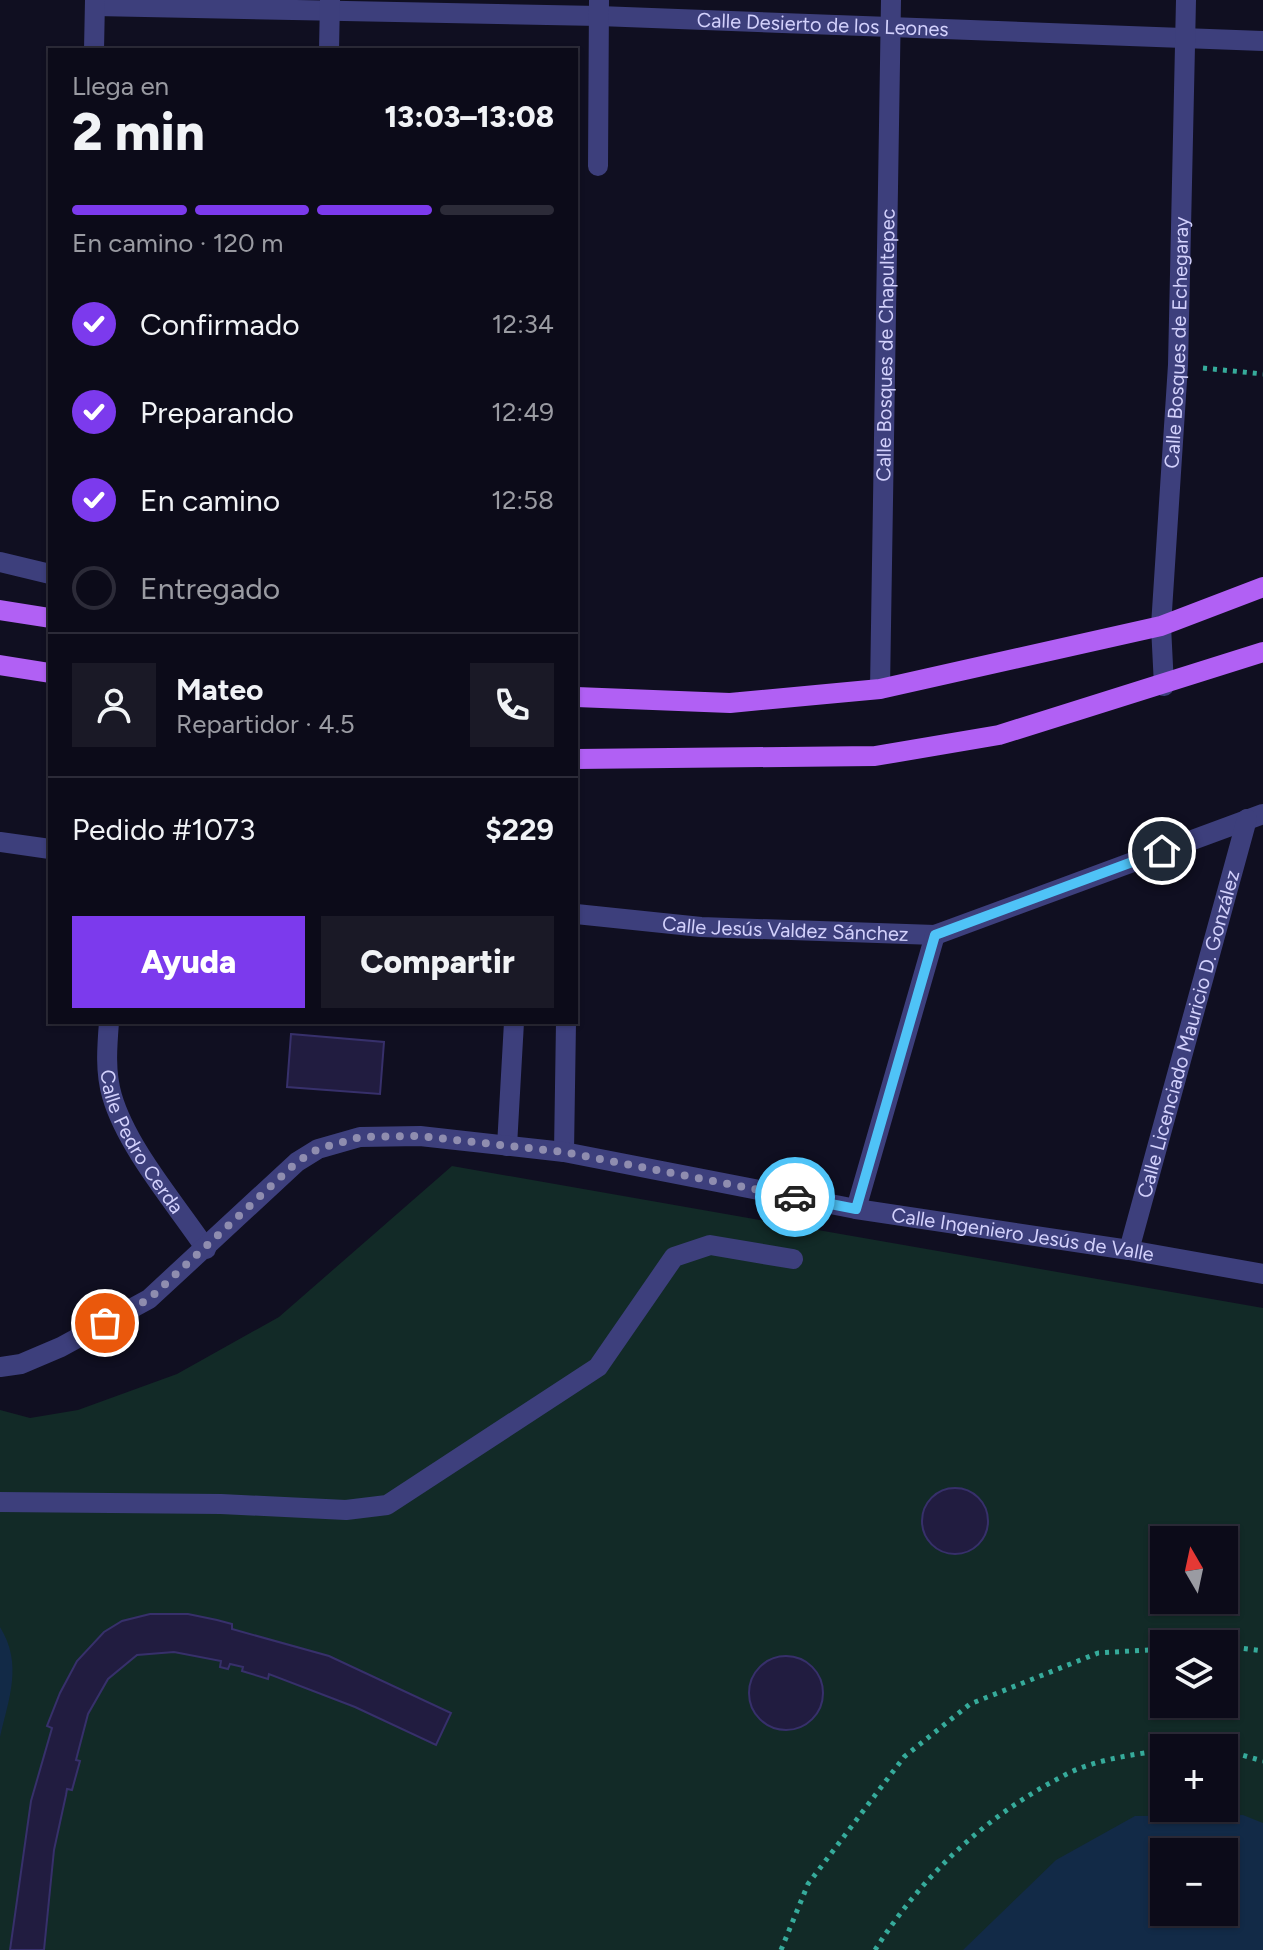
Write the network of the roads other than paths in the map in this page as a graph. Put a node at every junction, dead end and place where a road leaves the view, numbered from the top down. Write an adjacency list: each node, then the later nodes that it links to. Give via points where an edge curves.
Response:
1 (891, 0): 6 (street, Calle Bosques de Chapultepec)
2 (1186, 0): 7 (street, Calle Bosques de Echegaray)
3 (95, 3): 4 (street, Calle Desierto de los Leones); 9 (street)
4 (329, 6): 5 (street, Calle Desierto de los Leones); 10 (street)
5 (599, 8): 6 (street, Calle Desierto de los Leones); 11 (street)
6 (891, 26): 7 (street, Calle Desierto de los Leones); 22 (street, Calle Bosques de Chapultepec)
7 (1185, 39): 8 (street, Calle Desierto de los Leones); 17 (street, Calle Bosques de Echegaray, via 1178,365)
8 (1263, 41)
9 (94, 48)
10 (329, 48)
11 (598, 166)
12 (0, 562): 13 (street)
13 (48, 574)
14 (1263, 587): 17 (main road)
15 (0, 610): 16 (main road)
16 (48, 618)
17 (1161, 626): 21 (street, Calle Bosques de Echegaray); 22 (main road)
18 (1263, 652): 21 (main road)
19 (0, 665): 20 (main road)
20 (48, 673)
21 (1164, 686): 24 (main road, via 999,735 875,756)
22 (880, 689): 23 (main road, via 730,703)
23 (578, 697)
24 (578, 759)
25 (1255, 816): 29 (street, Calle Jesús Valdez Sánchez); 37 (street, Calle Licenciado Mauricio D. González)
26 (0, 842): 27 (street)
27 (48, 849)
28 (578, 914): 29 (street, Calle Jesús Valdez Sánchez, via 701,927)
29 (935, 935): 35 (street)
30 (109, 1024): 36 (street, Calle Pedro Cerda, via 111,1095 124,1128)
31 (514, 1024): 33 (street)
32 (566, 1024): 34 (street)
33 (507, 1146): 34 (street, Calle Ingeniero Jesús de Valle); 36 (street, Calle Ingeniero Jesús de Valle, via 420,1136 360,1137 318,1149 297,1162)
34 (564, 1152): 35 (street, Calle Ingeniero Jesús de Valle)
35 (856, 1209): 37 (street, Calle Ingeniero Jesús de Valle)
36 (206, 1249): 40 (street, Calle Ingeniero Jesús de Valle, via 149,1299 61,1347)
37 (1129, 1250): 39 (street, Calle Ingeniero Jesús de Valle)
38 (793, 1259): 41 (street, via 710,1245 674,1257 598,1367 387,1505 346,1510)
39 (1263, 1274)
40 (0, 1367)
41 (0, 1502)

